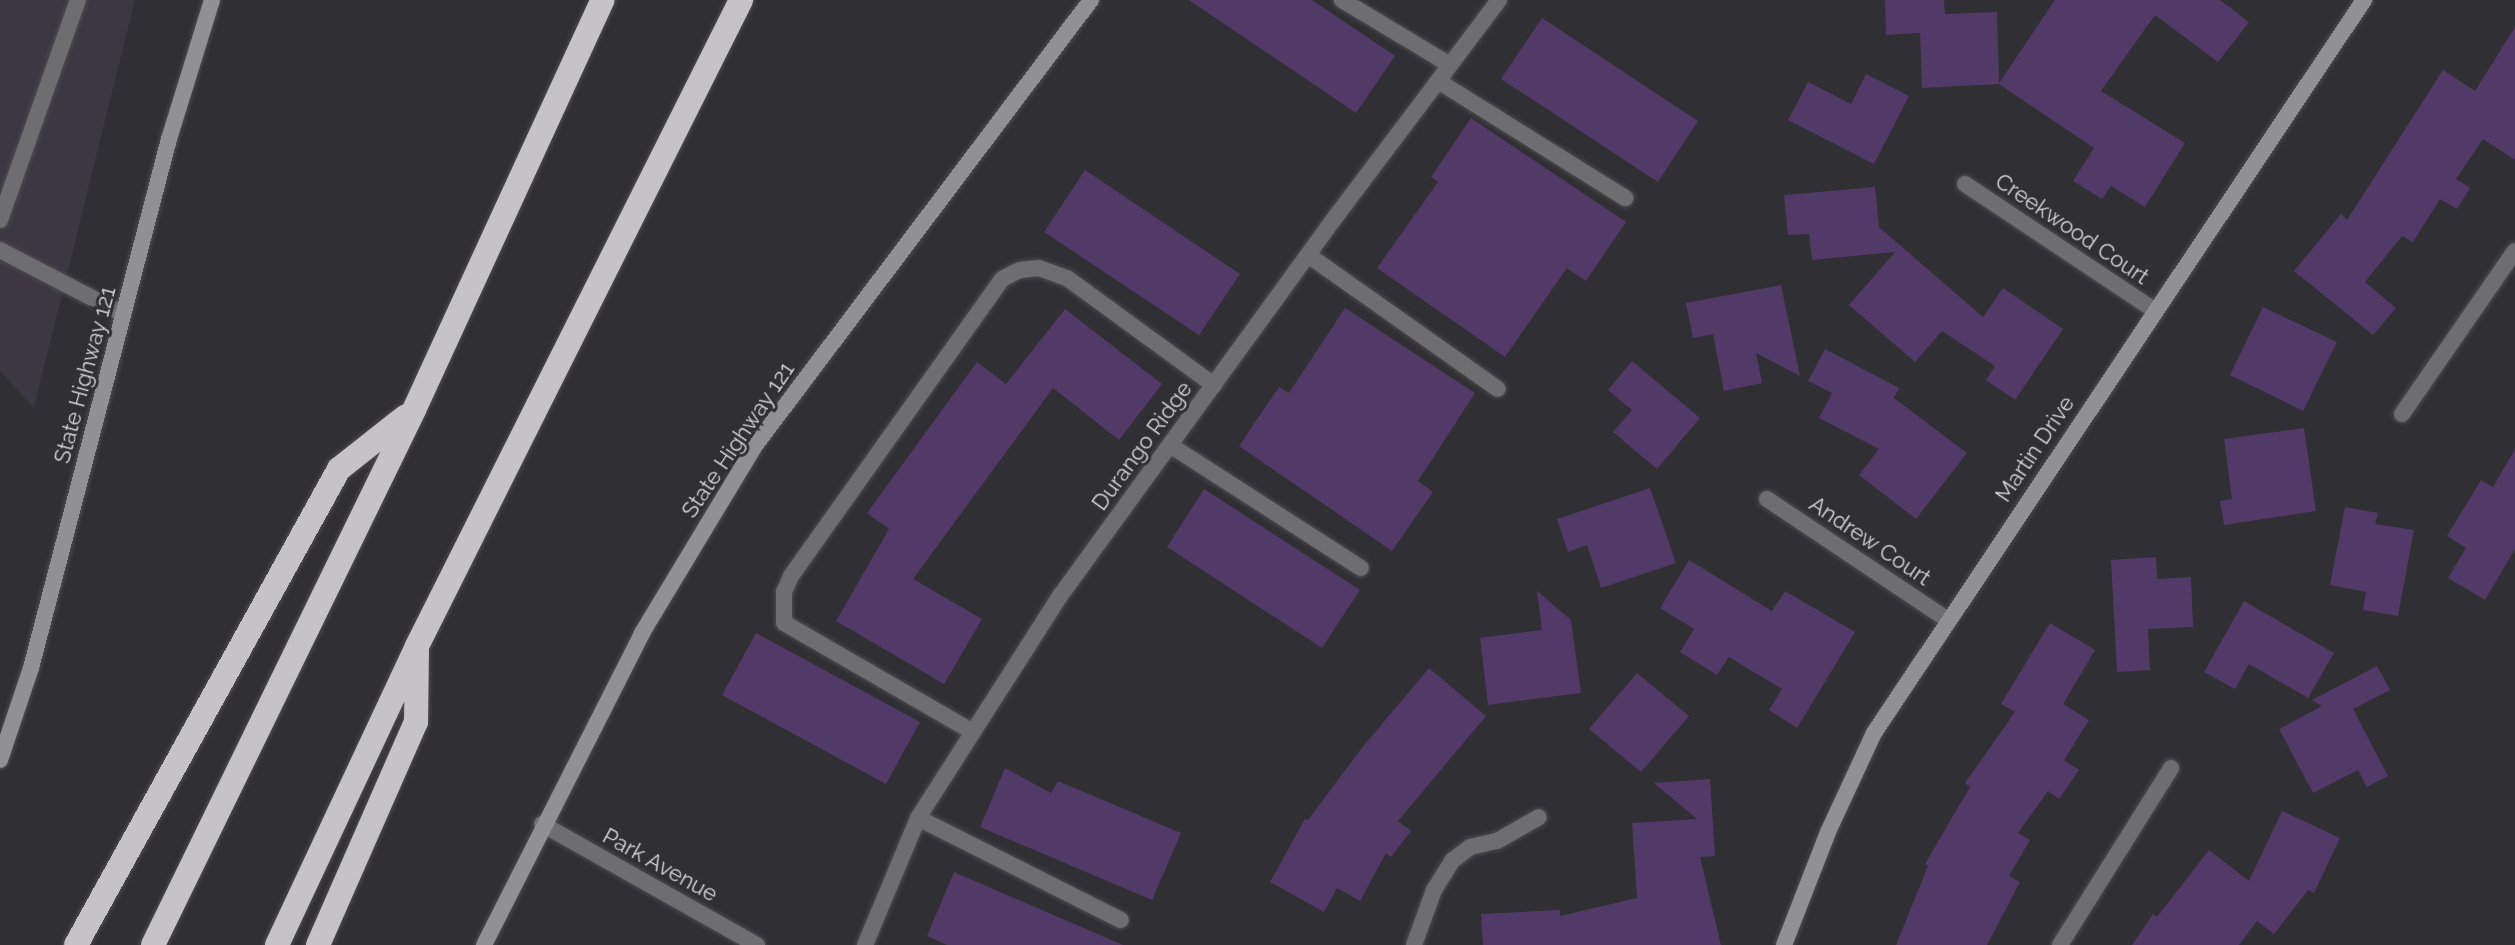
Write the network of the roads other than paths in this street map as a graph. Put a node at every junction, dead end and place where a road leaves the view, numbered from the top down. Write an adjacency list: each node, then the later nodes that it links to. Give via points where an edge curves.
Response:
1 (78, 0): 13 (street)
2 (212, 0): 18 (main road, State Highway 121)
3 (603, 0): 21 (highway)
4 (741, 0): 27 (highway)
5 (1091, 0): 33 (main road, State Highway 121, via 754,447 642,633)
6 (1342, 0): 9 (street)
7 (1499, 0): 9 (street, Durango Ridge)
8 (2364, 0): 17 (main road, Martin Drive)
9 (1450, 65): 10 (street, Durango Ridge)
10 (1438, 81): 12 (street); 16 (street, Durango Ridge)
11 (1965, 184): 17 (street, Creekwood Court)
12 (1625, 198)
13 (0, 220)
14 (0, 250): 18 (street)
15 (2515, 251): 22 (street)
16 (1308, 255): 19 (street, Durango Ridge); 20 (street)
17 (2154, 310): 26 (main road, Martin Drive)
18 (123, 314): 29 (main road, State Highway 121, via 31,668)
19 (1214, 385): 23 (street, Durango Ridge); 28 (street, via 1067,278 1039,268 1020,270 1002,279 791,576 784,592 784,623)
20 (1498, 389)
21 (414, 410): 35 (highway, via 339,469); 36 (highway)
22 (2402, 414)
23 (1170, 445): 25 (street); 28 (street, Durango Ridge, via 1060,596)
24 (1767, 499): 26 (street, Andrew Court)
25 (1361, 568)
26 (1948, 620): 43 (main road, Martin Drive, via 1874,733 1833,819)
27 (417, 646): 37 (highway); 38 (highway, via 416,722)
28 (973, 732): 32 (street, Durango Ridge)
29 (0, 760)
30 (2171, 768): 44 (street)
31 (1539, 817): 42 (street, via 1497,841 1470,847 1453,860 1434,890)
32 (918, 818): 34 (street); 41 (street, Durango Ridge)
33 (542, 824): 39 (main road, State Highway 121); 40 (street, Park Avenue)
34 (1121, 920)
35 (76, 945)
36 (153, 945)
37 (277, 945)
38 (318, 945)
39 (484, 945)
40 (757, 945)
41 (865, 945)
42 (1414, 945)
43 (1784, 945)
44 (2060, 945)

